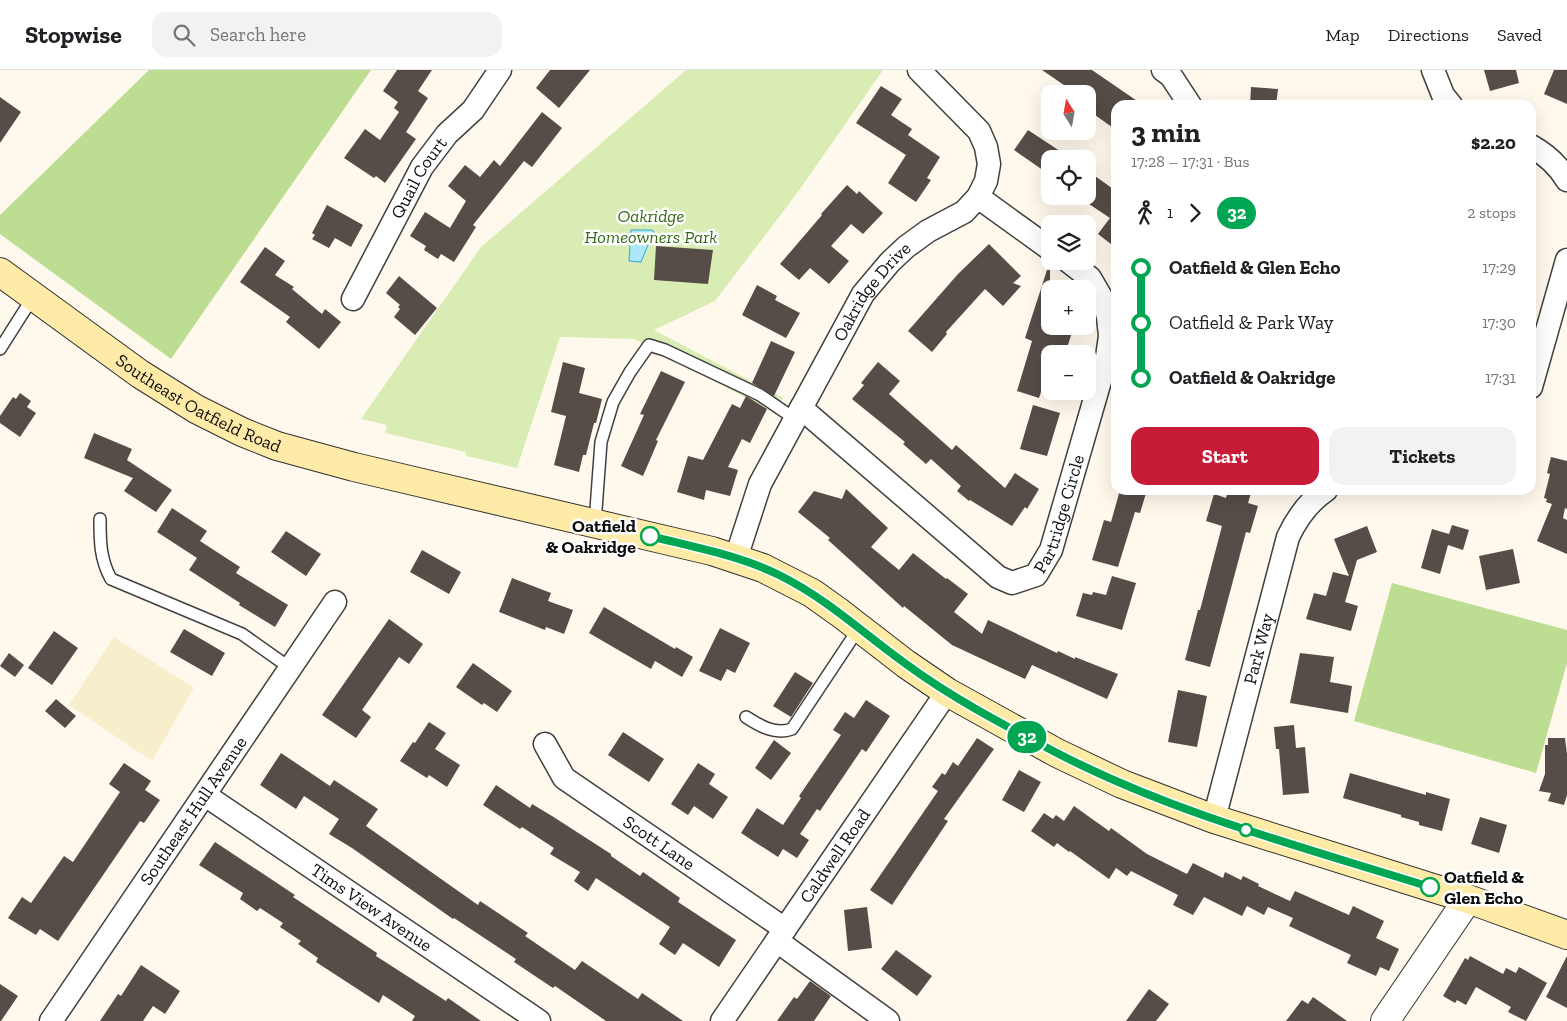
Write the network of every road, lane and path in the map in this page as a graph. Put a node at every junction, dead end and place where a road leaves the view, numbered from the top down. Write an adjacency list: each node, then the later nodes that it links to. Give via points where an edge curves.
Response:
1 (500, 70): 15 (street, Quail Court, via 474,110 446,134 422,167)
2 (919, 70): 9 (street, Oakridge Drive, via 979,131 986,147 988,164 986,181)
3 (1163, 70): 5 (street, via 1171,76)
4 (1433, 70): 6 (street)
5 (1187, 100)
6 (1447, 100)
7 (1536, 149): 8 (street, via 1556,164)
8 (1567, 180)
9 (978, 197): 10 (street); 18 (street, Oakridge Drive, via 964,212 906,247 877,276 863,294)
10 (1041, 242)
11 (1567, 260): 17 (street)
12 (1080, 270): 18 (street, Partridge Circle, via 1090,278 1104,302 1110,336 1052,550 1036,575 1012,583 998,577)
13 (0, 272): 14 (main road, Southeast Oatfield Road)
14 (32, 296): 16 (lane); 21 (main road, Southeast Oatfield Road, via 148,379 196,410 242,432 302,454)
15 (353, 299)
16 (0, 349)
17 (1536, 368)
18 (798, 413): 21 (lane, via 666,350 649,345 613,402 601,442); 22 (street, Oakridge Drive, via 760,484)
19 (1320, 495): 30 (street, Park Way, via 1306,507 1288,537)
20 (100, 519): 25 (lane, via 100,549 111,579 242,634)
21 (596, 523): 22 (main road, Southeast Oatfield Road)
22 (736, 558): 24 (main road, Southeast Oatfield Road, via 778,574 805,589)
23 (335, 602): 25 (street, Southeast Hull Avenue)
24 (860, 628): 26 (main road, Southeast Oatfield Road); 27 (lane, via 792,729 782,733 760,726)
25 (290, 668): 29 (street, Southeast Hull Avenue)
26 (947, 692): 30 (main road, Southeast Oatfield Road, via 1057,753 1122,784); 33 (street, Caldwell Road)
27 (746, 717)
28 (544, 744): 33 (street, Scott Lane, via 564,778)
29 (205, 795): 34 (street, Tims View Avenue); 35 (street, Southeast Hull Avenue)
30 (1214, 819): 31 (main road, Southeast Oatfield Road)
31 (1468, 899): 32 (main road, Southeast Oatfield Road); 38 (street)
32 (1567, 934)
33 (781, 935): 36 (street, Caldwell Road); 37 (street, Scott Lane)
34 (534, 1020)
35 (51, 1021)
36 (722, 1021)
37 (888, 1021)
38 (1385, 1021)

